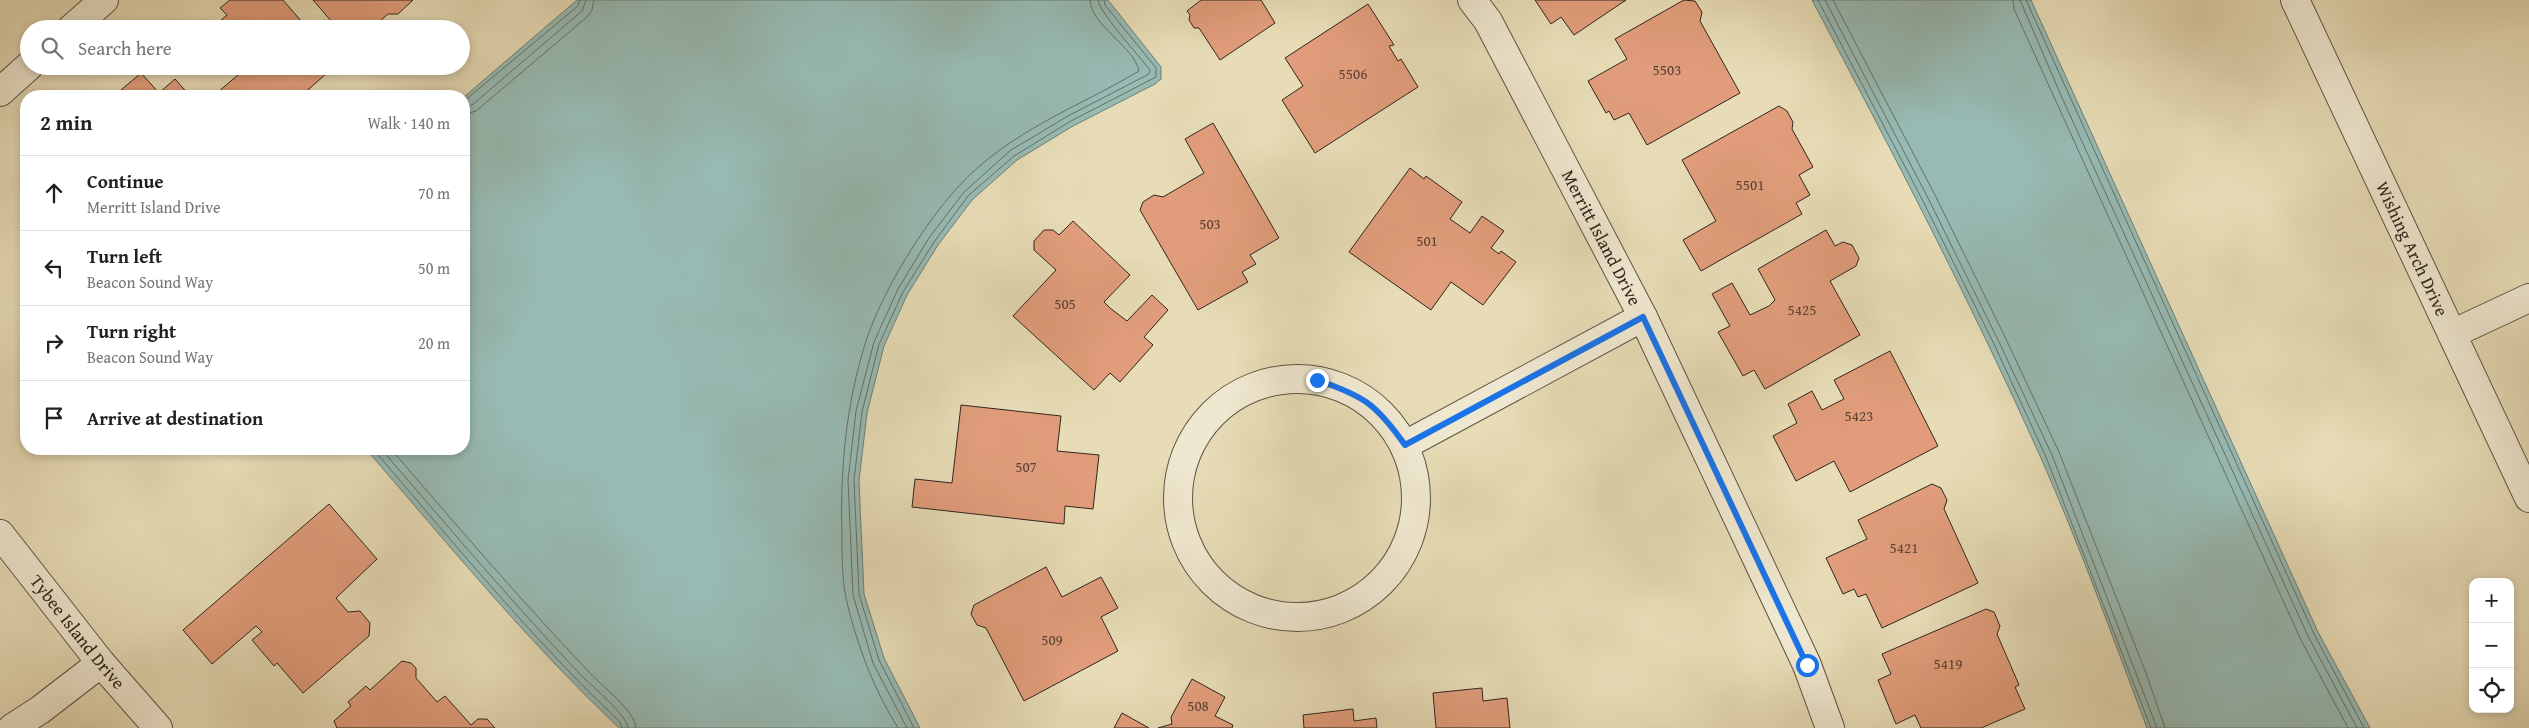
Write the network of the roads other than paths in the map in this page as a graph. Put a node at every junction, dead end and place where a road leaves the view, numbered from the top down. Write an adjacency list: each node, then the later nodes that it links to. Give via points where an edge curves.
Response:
1 (104, 0): 4 (street)
2 (1472, 0): 8 (street, Merritt Island Drive, via 1488,21)
3 (2295, 0): 9 (street, Wishing Arch Drive)
4 (81, 20)
5 (20, 74): 6 (street)
6 (0, 92)
7 (2529, 298): 9 (street)
8 (1643, 317): 10 (street); 16 (street, Merritt Island Drive, via 1807,665)
9 (2452, 334): 11 (street, Wishing Arch Drive)
10 (1405, 445): 10 (street, via 1383,414 1352,392 1317,380 1279,380 1243,392 1212,414 1190,445 1179,481 1179,519 1191,554 1216,587 1259,611 1292,618 1333,612 1369,594 1397,563 1414,525 1416,484)
11 (2529, 498)
12 (0, 534): 13 (street, Tybee Island Drive)
13 (101, 663): 14 (street); 15 (street, Tybee Island Drive)
14 (12, 728)
15 (158, 728)
16 (1830, 728)

